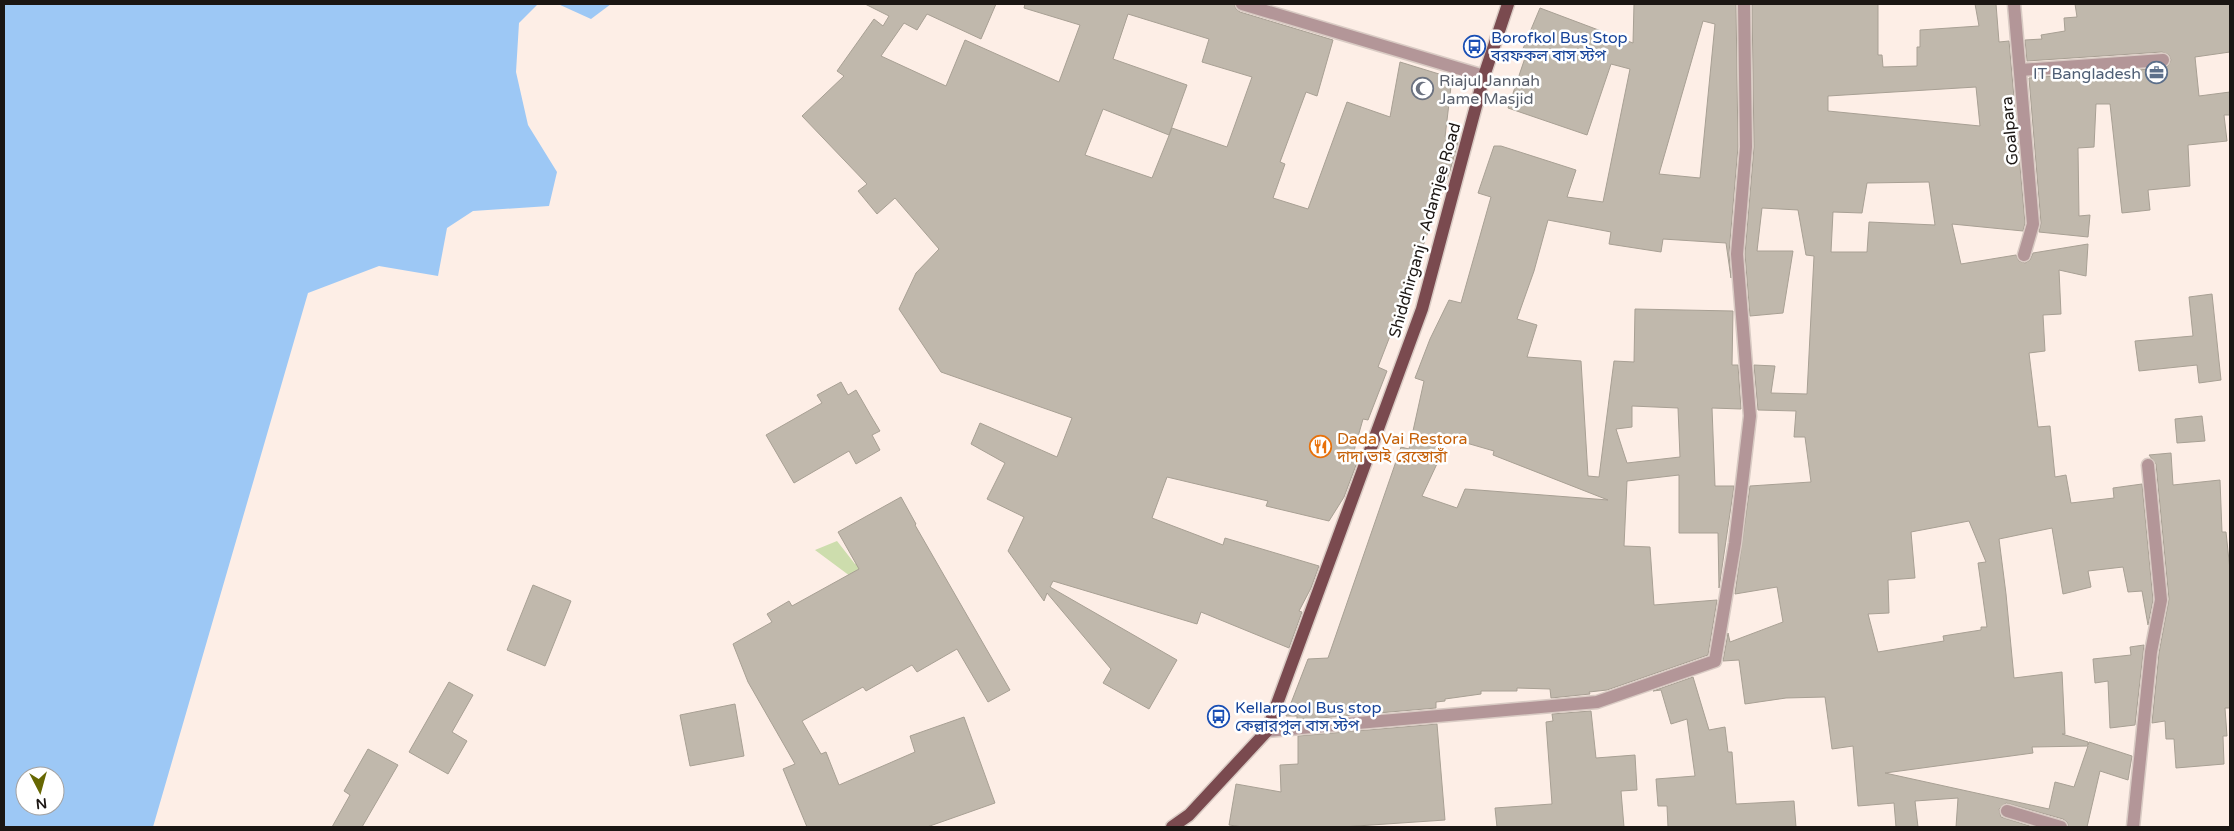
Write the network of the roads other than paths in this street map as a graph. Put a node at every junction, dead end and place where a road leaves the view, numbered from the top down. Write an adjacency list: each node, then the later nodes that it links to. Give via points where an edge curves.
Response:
1 (1242, 4): 7 (street)
2 (1508, 4): 7 (main road, Shiddhirganj - Adamjee Road)
3 (1744, 4): 10 (street, via 1746,147 1737,254 1750,416 1735,543 1715,661 1596,702)
4 (2014, 4): 6 (street, Goalpara)
5 (2163, 60): 6 (street)
6 (2020, 70): 8 (street, Goalpara, via 2033,224)
7 (1484, 76): 10 (main road, Shiddhirganj - Adamjee Road, via 1422,309)
8 (2024, 255)
9 (2148, 465): 14 (street, via 2161,600 2150,652)
10 (1266, 731): 12 (main road, Shiddhirganj - Adamjee Road, via 1189,815)
11 (2007, 811): 13 (street)
12 (1172, 827)
13 (2062, 827)
14 (2133, 827)

